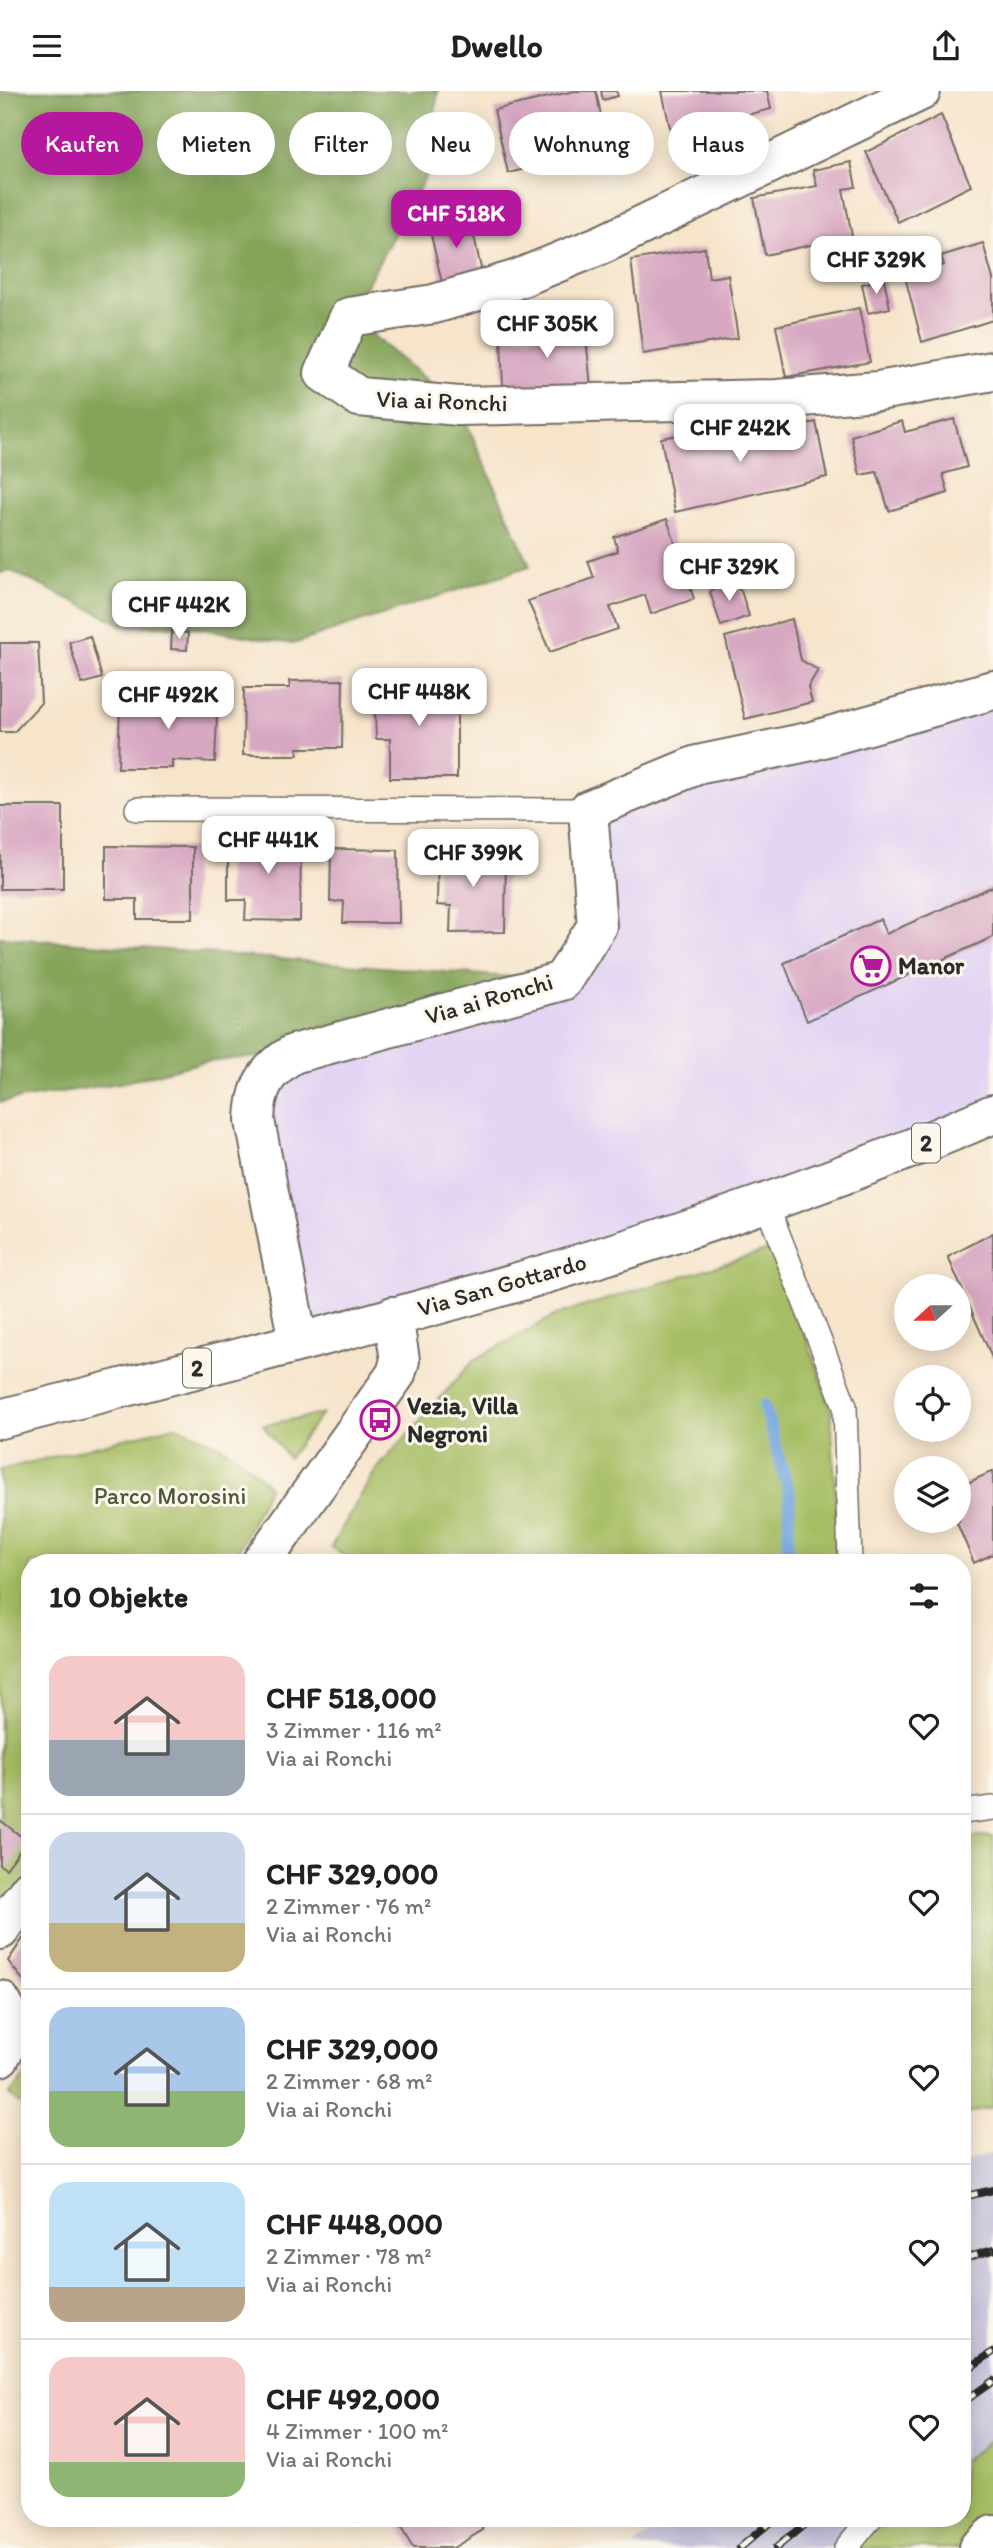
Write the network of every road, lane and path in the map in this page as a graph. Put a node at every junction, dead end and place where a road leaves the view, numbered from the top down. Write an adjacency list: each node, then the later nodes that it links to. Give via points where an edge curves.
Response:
1 (921, 91): 2 (street, Via ai Ronchi, via 603,244 515,280 434,304 349,317 324,373 359,397 459,406 777,399 878,391)
2 (993, 371)
3 (993, 690): 5 (street, via 812,741 697,765)
4 (137, 810): 5 (lane)
5 (588, 810): 9 (street, Via ai Ronchi, via 597,926 562,981 293,1054 262,1080 255,1121)
6 (993, 1114): 7 (street, Via San Gottardo / 2, via 858,1170)
7 (768, 1201): 8 (street, Via San Gottardo / 2, via 700,1226); 12 (lane, via 845,1406)
8 (393, 1316): 9 (street, Via San Gottardo / 2); 11 (street, via 400,1360 396,1374)
9 (299, 1341): 10 (street, Via San Gottardo / 2)
10 (0, 1419)
11 (267, 1554)
12 (849, 1554)
13 (993, 1808): 14 (lane)
14 (971, 1811)
15 (21, 1901): 16 (street)
16 (0, 1930)
17 (0, 2000): 18 (street, via 9,2022 9,2038)
18 (0, 2057)
19 (863, 2527): 21 (lane)
20 (993, 2535): 22 (street)
21 (846, 2548)
22 (978, 2548)

